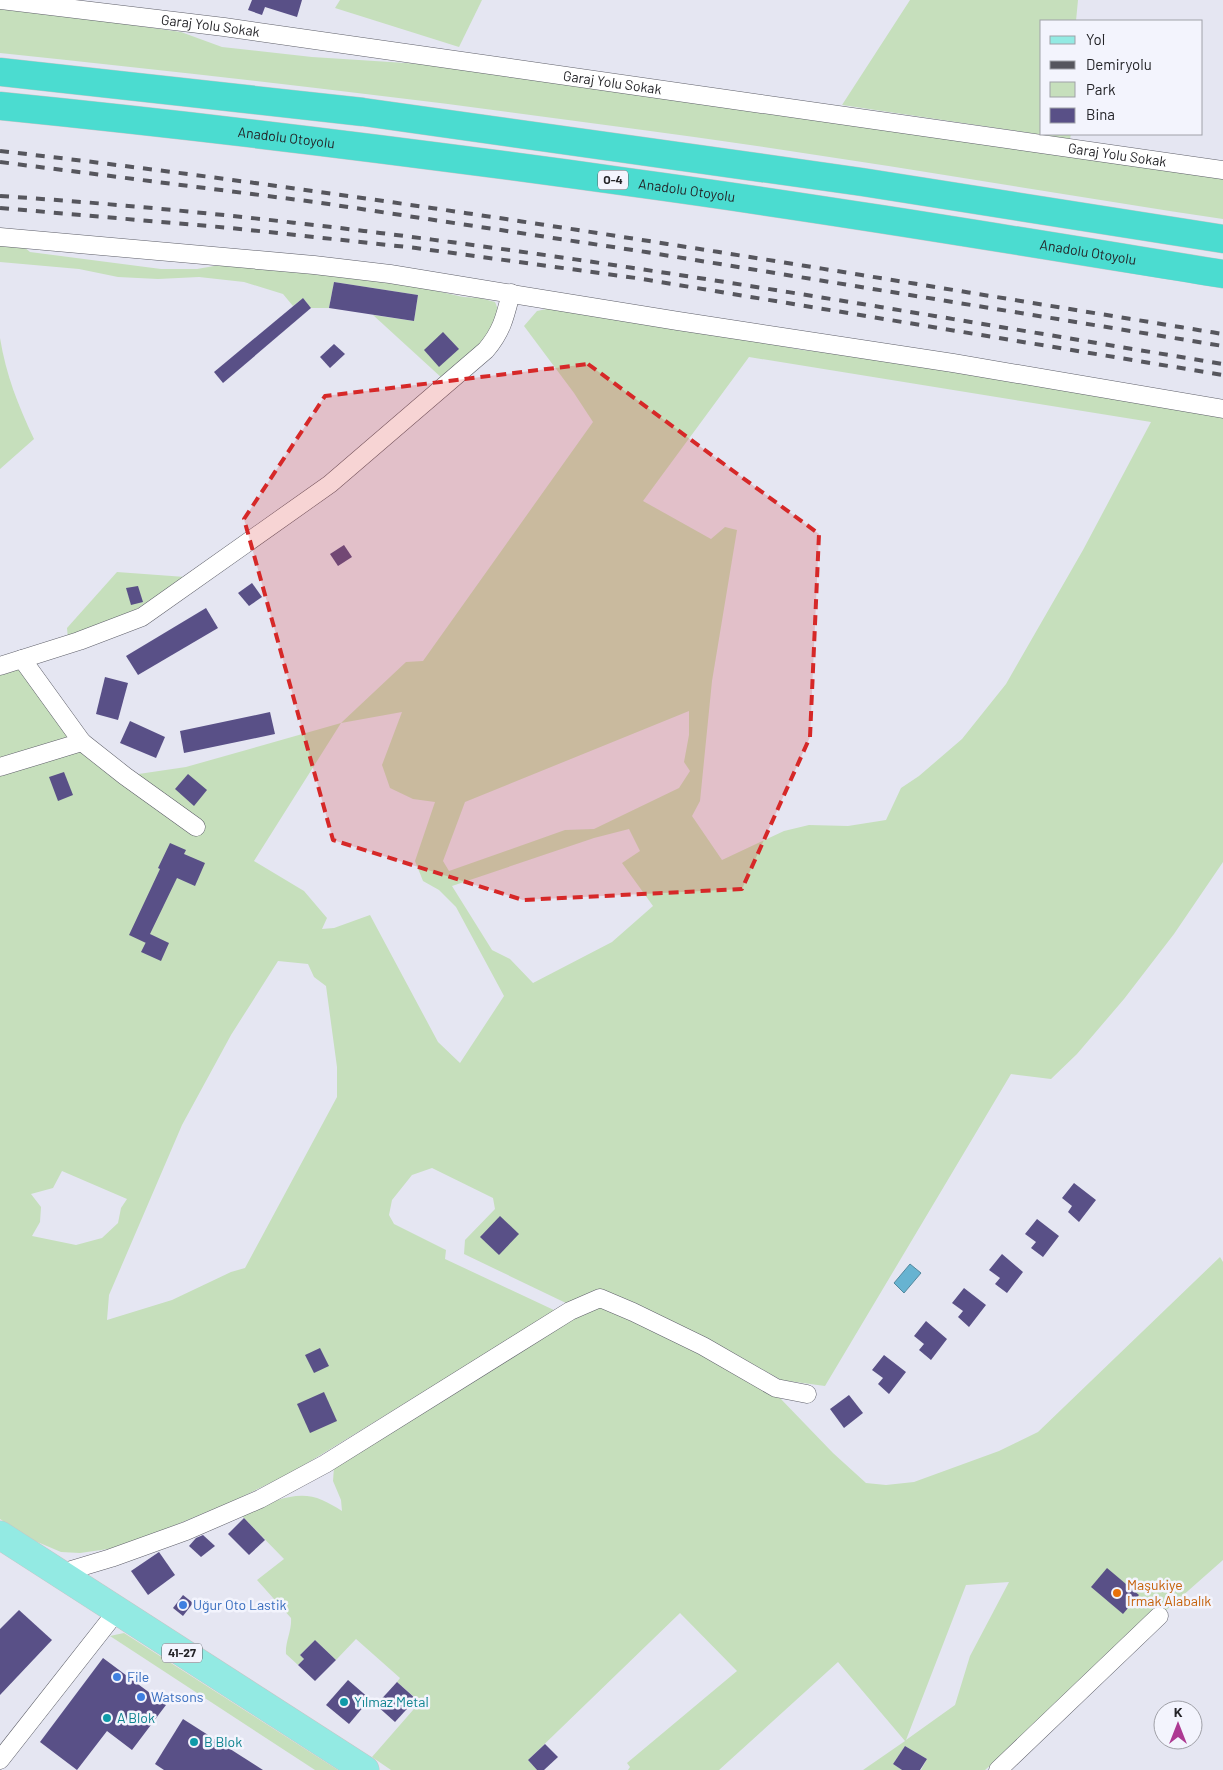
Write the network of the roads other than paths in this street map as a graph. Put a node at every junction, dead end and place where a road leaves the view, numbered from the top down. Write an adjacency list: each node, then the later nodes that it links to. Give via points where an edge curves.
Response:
1 (0, 0): 4 (street, Garaj Yolu Sokak, via 224,27)
2 (0, 72): 6 (highway, via 372,113 862,182)
3 (0, 106): 7 (highway, Anadolu Otoyolu / O-4, via 361,147 630,182)
4 (1223, 170)
5 (0, 237): 8 (street, via 314,265)
6 (1223, 239)
7 (1223, 274)
8 (511, 293): 9 (street, via 953,363); 10 (street, via 504,321 486,350 330,484 142,616)
9 (1223, 410)
10 (22, 659): 11 (street); 12 (street)
11 (0, 666)
12 (82, 742): 13 (street); 14 (street)
13 (0, 767)
14 (196, 827)
15 (808, 1394): 17 (street, via 776,1388 704,1346 600,1298 570,1311 326,1464 260,1499 186,1531)
16 (0, 1535): 17 (main road, 41-27)
17 (61, 1573): 18 (main road, 41-27)
18 (117, 1611): 20 (street); 21 (main road, 41-27)
19 (1159, 1616): 22 (street)
20 (0, 1760)
21 (365, 1770)
22 (998, 1770)

